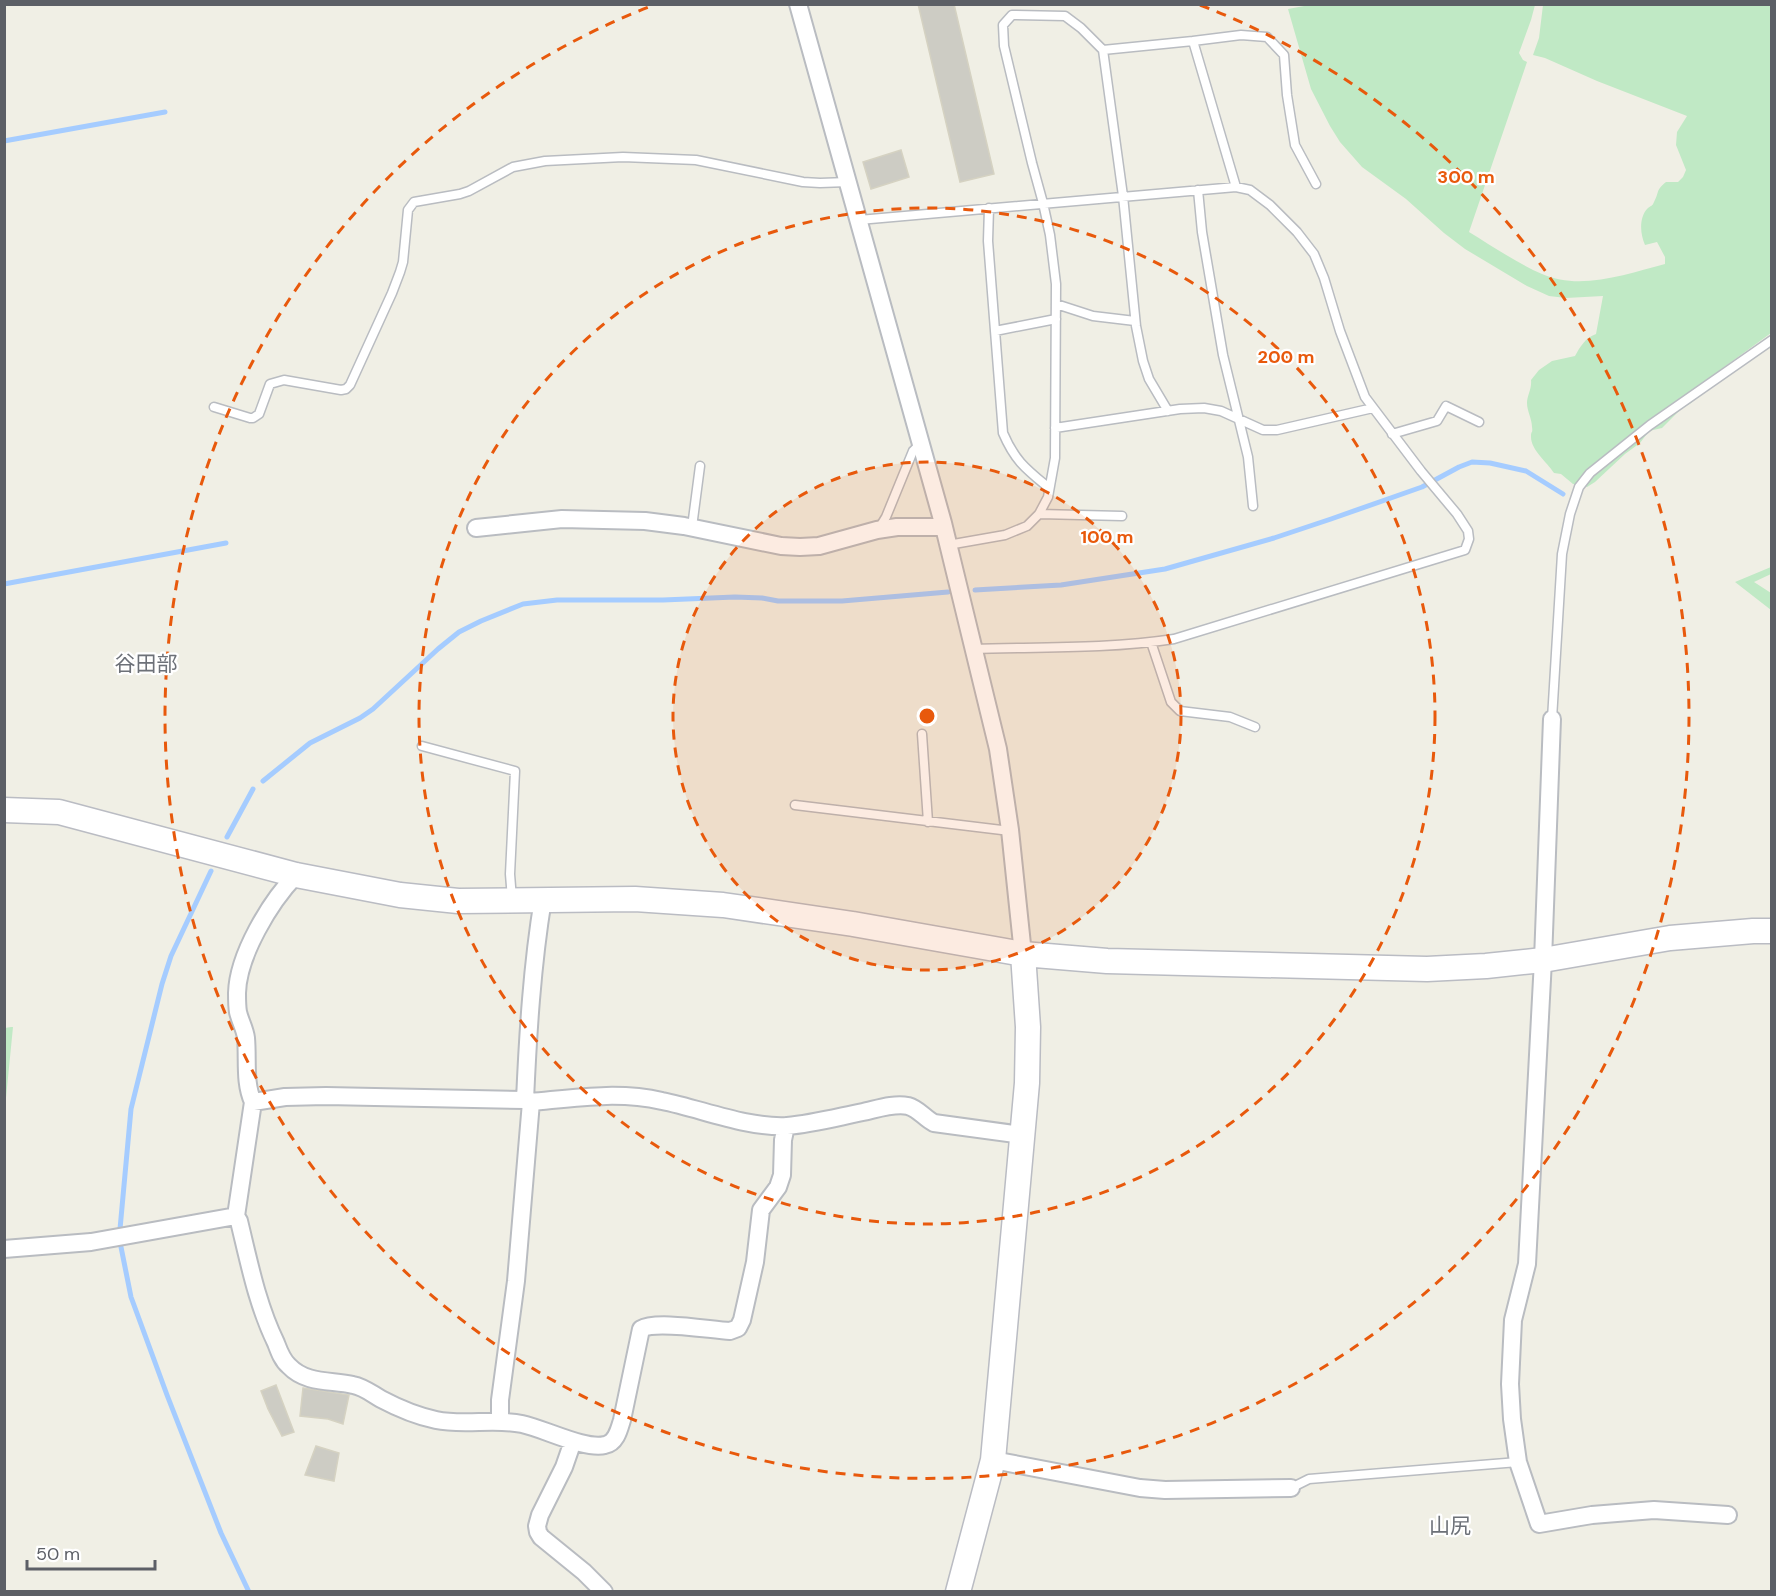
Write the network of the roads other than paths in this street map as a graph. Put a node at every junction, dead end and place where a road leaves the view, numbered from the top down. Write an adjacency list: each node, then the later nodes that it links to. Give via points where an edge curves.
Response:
1 (798, 4): 4 (street)
2 (1193, 41): 3 (lane); 5 (lane, via 1241,35 1268,37 1284,55 1295,145); 6 (lane)
3 (1103, 50): 8 (lane); 9 (lane, via 1065,16 1012,15 1004,25 1004,46)
4 (848, 182): 11 (street); 17 (lane, via 803,182 696,160 554,160 513,167 460,194 414,202 408,210 400,272 350,386 340,390 275,381 254,418)
5 (1316, 184)
6 (1236, 187): 7 (lane); 18 (lane, via 1250,190 1270,205 1314,254 1365,397)
7 (1198, 190): 8 (lane); 20 (lane, via 1223,355)
8 (1123, 196): 9 (lane); 14 (lane)
9 (1043, 203): 10 (lane); 12 (lane)
10 (988, 208): 11 (lane); 15 (lane)
11 (859, 220): 24 (street)
12 (1056, 304): 13 (lane); 14 (lane, via 1093,316)
13 (1056, 319): 15 (lane); 22 (lane)
14 (1135, 321): 19 (lane, via 1149,379)
15 (994, 331): 26 (lane, via 1003,432 1019,461)
16 (1772, 340): 37 (lane, via 1650,425 1590,473 1580,487 1562,554)
17 (214, 407)
18 (1373, 408): 20 (lane, via 1277,430 1263,430); 23 (lane)
19 (1168, 411): 20 (lane, via 1204,408); 22 (lane)
20 (1239, 418): 27 (lane)
21 (1479, 422): 23 (lane, via 1446,406 1437,421)
22 (1055, 428): 26 (lane)
23 (1392, 434): 35 (lane, via 1468,531 1465,550 1174,639)
24 (921, 443): 31 (street); 33 (lane, via 913,451)
25 (700, 466): 30 (lane)
26 (1049, 488): 28 (lane)
27 (1253, 506)
28 (1039, 514): 29 (lane); 34 (lane, via 1027,526 1005,536)
29 (1122, 516)
30 (692, 527): 32 (street, via 645,521 562,519); 33 (street, via 800,547 819,546)
31 (944, 527): 33 (street); 34 (street)
32 (476, 528)
33 (877, 530)
34 (948, 545): 36 (street)
35 (1151, 642): 36 (lane); 38 (lane, via 1170,702 1180,711 1230,717)
36 (973, 649): 44 (street, via 998,749)
37 (1552, 719): 50 (street)
38 (1255, 728)
39 (922, 735): 43 (lane)
40 (422, 746): 47 (lane, via 515,771)
41 (795, 805): 43 (lane)
42 (4, 810): 45 (street, via 69,814)
43 (928, 822): 44 (lane)
44 (1010, 831): 49 (street)
45 (296, 875): 47 (street, via 400,896); 52 (street, via 257,930 238,981 238,1012 246,1036 248,1092)
46 (543, 899): 47 (street); 49 (street, via 635,899 723,905); 51 (street, via 531,993)
47 (512, 900)
48 (1772, 931): 50 (street, via 1670,938)
49 (1023, 954): 50 (street, via 1107,962 1427,969); 54 (street, via 1028,1028)
50 (1543, 960): 60 (street, via 1527,1264 1510,1349 1509,1384)
51 (528, 1101): 52 (street, via 326,1096); 53 (street, via 637,1096 750,1122); 57 (street, via 516,1281)
52 (253, 1102): 55 (street)
53 (786, 1126): 54 (street, via 896,1105 918,1110 934,1123); 58 (street, via 782,1175 761,1210 755,1262 738,1328 730,1331 666,1325 641,1329 622,1420 613,1441 597,1446)
54 (1022, 1135): 59 (street)
55 (236, 1216): 56 (street, via 91,1242); 57 (street, via 267,1324 283,1360 298,1374 313,1380 355,1385 393,1406 438,1420)
56 (4, 1249)
57 (500, 1421): 58 (street, via 523,1424)
58 (573, 1441): 63 (street, via 540,1515 538,1532)
59 (993, 1460): 61 (street, via 1140,1488); 64 (street)
60 (1518, 1462): 61 (lane, via 1309,1479); 62 (street, via 1539,1524 1654,1510)
61 (1291, 1488)
62 (1728, 1515)
63 (604, 1592)
64 (958, 1592)

